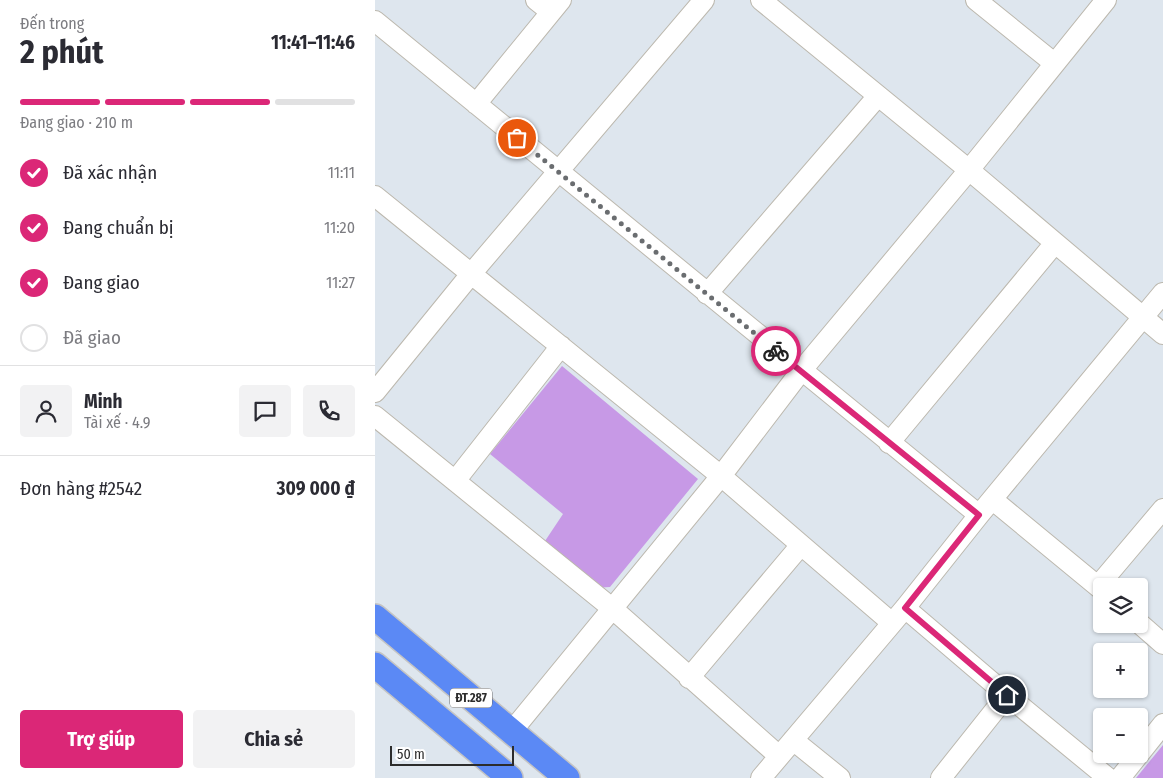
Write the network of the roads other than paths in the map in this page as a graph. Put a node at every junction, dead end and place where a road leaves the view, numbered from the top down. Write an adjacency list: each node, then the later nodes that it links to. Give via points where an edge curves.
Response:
1 (704, 0): 11 (street)
2 (761, 0): 8 (street)
3 (976, 0): 7 (street)
4 (1106, 0): 7 (street)
5 (549, 4): 9 (street)
6 (375, 21): 9 (street)
7 (1054, 63): 10 (street)
8 (878, 96): 10 (street); 16 (street)
9 (476, 104): 11 (street)
10 (969, 170): 13 (street); 20 (street)
11 (558, 171): 14 (street); 16 (street)
12 (376, 199): 14 (street)
13 (1055, 243): 17 (street); 23 (street)
14 (471, 274): 19 (street); 21 (street)
15 (1163, 293): 17 (street)
16 (707, 294): 20 (street)
17 (1143, 318): 18 (street); 26 (street)
18 (1163, 334)
19 (561, 346): 24 (street); 25 (street)
20 (801, 371): 23 (street); 24 (street)
21 (375, 392)
22 (375, 416): 25 (street)
23 (889, 442): 28 (street)
24 (721, 476): 29 (street); 33 (street)
25 (455, 481): 33 (street)
26 (993, 500): 28 (street); 31 (street)
27 (1163, 509): 30 (street)
28 (979, 515): 32 (street)
29 (801, 546): 35 (street); 39 (street)
30 (1108, 578)
31 (1093, 582)
32 (905, 608): 35 (street); 40 (street)
33 (613, 609): 39 (street); 42 (street)
34 (375, 617): 42 (main road, ĐT.287)
35 (892, 623): 43 (street)
36 (1148, 630): 37 (street)
37 (1163, 644)
38 (375, 665): 45 (main road, ĐT.287)
39 (689, 678): 44 (street)
40 (1007, 695): 49 (street); 50 (street)
41 (1163, 724): 51 (street)
42 (512, 731): 46 (main road, ĐT.287)
43 (793, 740): 44 (street); 48 (street)
44 (779, 756): 47 (street)
45 (510, 778)
46 (567, 778)
47 (761, 778)
48 (840, 778)
49 (941, 778)
50 (1108, 778)
51 (1120, 778)

